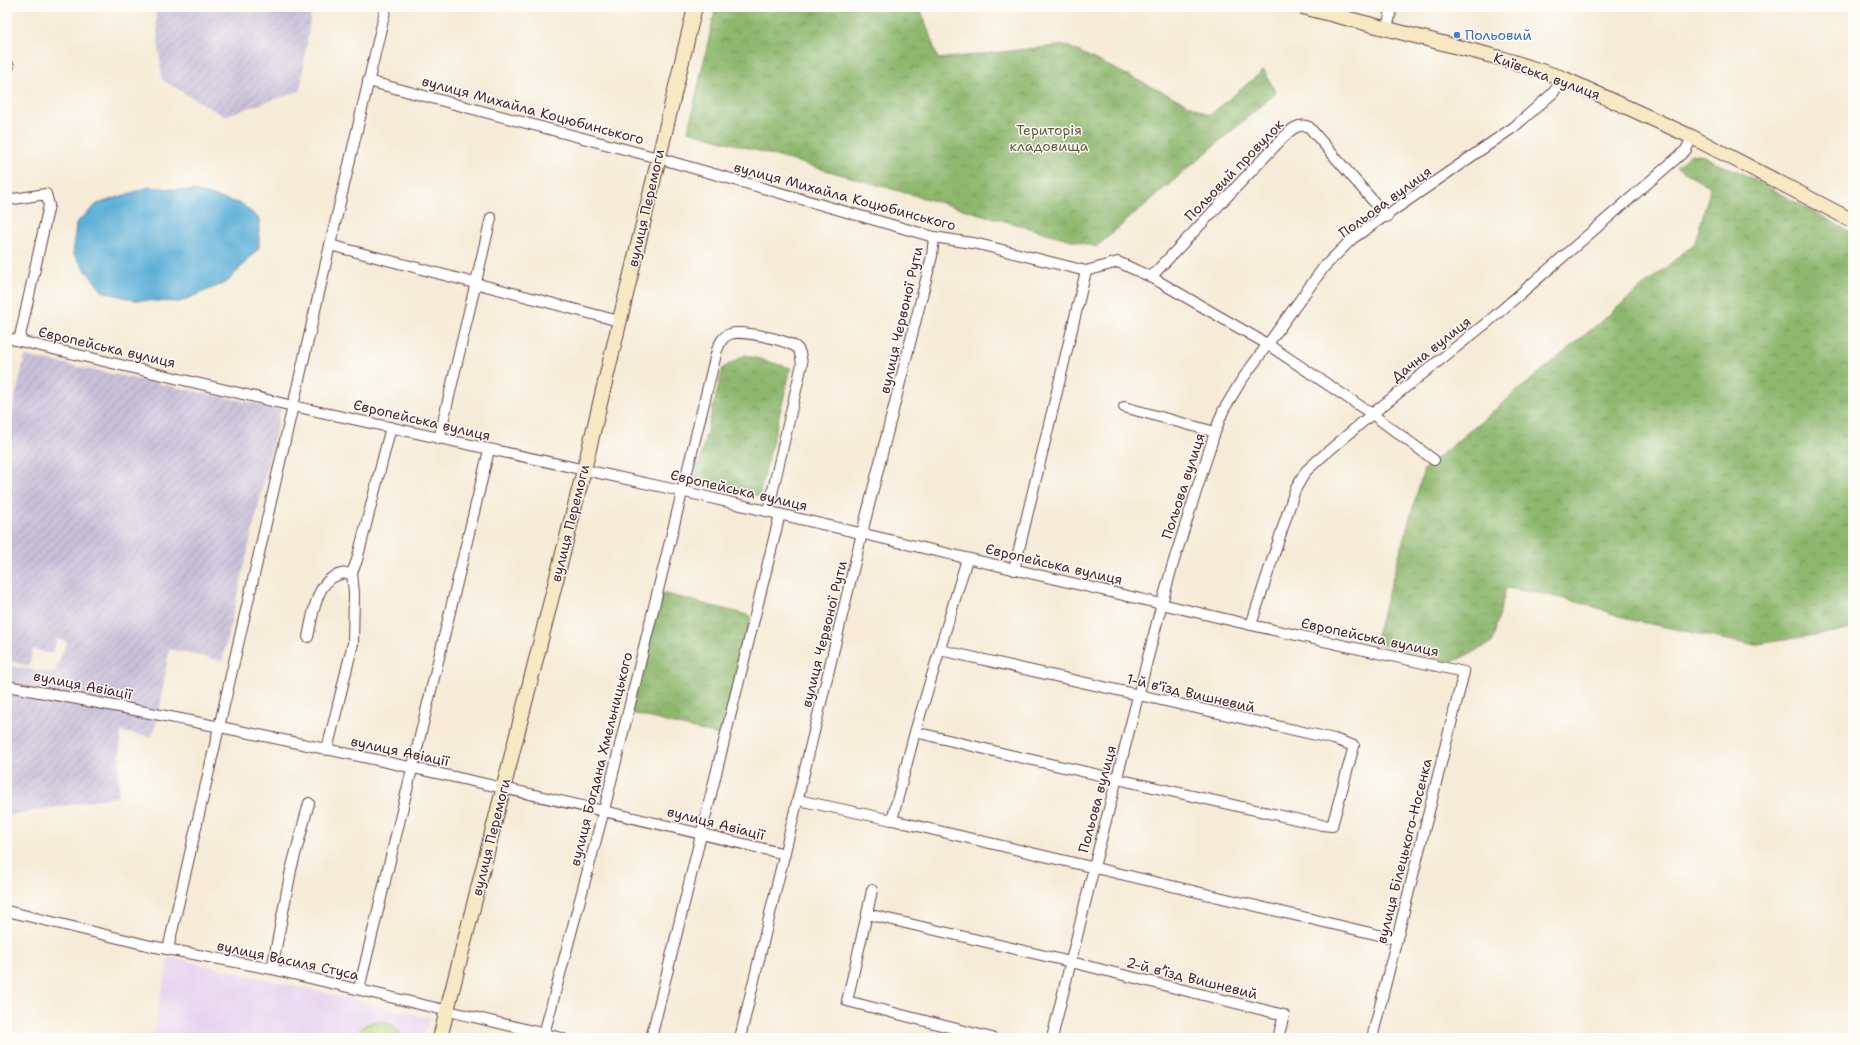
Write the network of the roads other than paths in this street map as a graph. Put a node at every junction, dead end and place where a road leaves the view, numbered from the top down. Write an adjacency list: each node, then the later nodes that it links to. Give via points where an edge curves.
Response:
1 (386, 7): 7 (street)
2 (695, 7): 9 (street, вулиця Перемоги)
3 (1303, 7): 5 (street, Київська вулиця)
4 (1392, 7): 5 (street)
5 (1387, 28): 6 (street, Київська вулиця, via 1504,59)
6 (1563, 78): 8 (street, Київська вулиця); 11 (street, Польова вулиця, via 1553,93 1514,127)
7 (368, 81): 9 (street, вулиця Михайла Коцюбинського); 15 (street)
8 (1692, 137): 13 (street, Київська вулиця); 25 (street, Дачна вулиця, via 1686,150 1489,321)
9 (658, 158): 14 (street, вулиця Михайла Коцюбинського); 19 (street, вулиця Перемоги)
10 (7, 200): 21 (street, via 46,194 49,205)
11 (1387, 217): 17 (street, Польовий провулок, via 1309,127 1302,124 1296,126 1276,145); 22 (street, Польова вулиця, via 1352,239 1324,267)
12 (490, 218): 18 (street)
13 (1853, 221)
14 (934, 237): 16 (street, вулиця Михайла Коцюбинського, via 978,244); 35 (street, вулиця Червоної Рути, via 932,256)
15 (330, 245): 18 (street); 23 (street)
16 (1086, 271): 17 (street, вулиця Михайла Коцюбинського, via 1118,262); 37 (street)
17 (1152, 277): 22 (street, вулиця Михайла Коцюбинського)
18 (475, 282): 19 (street); 28 (street)
19 (620, 321): 31 (street, вулиця Перемоги)
20 (7, 338): 21 (street, Європейська вулиця)
21 (19, 341): 23 (street, Європейська вулиця)
22 (1267, 344): 25 (street, вулиця Михайла Коцюбинського); 27 (street, Польова вулиця, via 1223,411)
23 (293, 406): 26 (street, Європейська вулиця); 46 (street)
24 (1124, 407): 27 (street)
25 (1372, 414): 30 (street, вулиця Михайла Коцюбинського); 40 (street, Дачна вулиця, via 1306,471 1296,490)
26 (391, 428): 28 (street, Європейська вулиця); 38 (street)
27 (1215, 432): 39 (street, Польова вулиця)
28 (439, 439): 29 (street, Європейська вулиця)
29 (489, 450): 31 (street, Європейська вулиця); 49 (street)
30 (1434, 460)
31 (584, 470): 32 (street, Європейська вулиця); 51 (street, вулиця Перемоги)
32 (681, 491): 33 (street, Європейська вулиця); 33 (street, вулиця Богдана Хмельницького, via 722,339 740,332 789,343 798,349 802,364); 54 (street, вулиця Богдана Хмельницького)
33 (768, 511): 34 (street, Європейська вулиця)
34 (780, 514): 35 (street, Європейська вулиця); 56 (street)
35 (862, 533): 36 (street, Європейська вулиця); 52 (street, вулиця Червоної Рути)
36 (967, 559): 37 (street, Європейська вулиця); 42 (street)
37 (1014, 570): 39 (street, Європейська вулиця)
38 (352, 573): 41 (street, via 336,574 322,587); 48 (street, via 353,643)
39 (1162, 604): 40 (street, Європейська вулиця); 45 (street, Польова вулиця)
40 (1251, 625): 43 (street, Європейська вулиця)
41 (308, 637)
42 (940, 650): 45 (street, 1-й в'їзд Вишневий); 47 (street)
43 (1464, 672): 62 (street, вулиця Білецького-Носенка)
44 (7, 686): 46 (street, вулиця Авіації)
45 (1138, 695): 50 (street, Польова вулиця); 50 (street, 1-й в'їзд Вишневий, via 1334,739 1354,746 1338,810 1332,826)
46 (220, 726): 48 (street, вулиця Авіації); 63 (street)
47 (915, 732): 50 (street); 55 (street)
48 (327, 750): 49 (street, вулиця Авіації)
49 (412, 768): 51 (street, вулиця Авіації); 66 (street)
50 (1117, 778): 58 (street, Польова вулиця)
51 (503, 788): 54 (street, вулиця Авіації); 67 (street, вулиця Перемоги)
52 (798, 800): 55 (street); 57 (street, вулиця Червоної Рути)
53 (309, 803): 65 (street, via 291,870)
54 (604, 810): 56 (street, вулиця Авіації); 68 (street, вулиця Богдана Хмельницького)
55 (892, 820): 58 (street)
56 (701, 834): 57 (street, вулиця Авіації); 71 (street)
57 (785, 854): 72 (street, вулиця Червоної Рути)
58 (1094, 867): 62 (street); 64 (street, Польова вулиця)
59 (872, 890): 61 (street)
60 (7, 911): 63 (street, вулиця Василя Стуса)
61 (867, 914): 64 (street); 73 (street, via 846,1001)
62 (1396, 939): 76 (street, вулиця Білецького-Носенка)
63 (168, 949): 65 (street, вулиця Василя Стуса)
64 (1071, 962): 74 (street, Польова вулиця); 75 (street, 2-й вʼїзд Вишневий, via 1284,1015)
65 (272, 969): 66 (street, вулиця Василя Стуса)
66 (359, 989): 67 (street, вулиця Василя Стуса)
67 (448, 1011): 68 (street, вулиця Василя Стуса); 69 (street, вулиця Перемоги)
68 (542, 1036): 70 (street, вулиця Василя Стуса)
69 (440, 1038)
70 (562, 1038)
71 (651, 1038)
72 (740, 1038)
73 (992, 1038)
74 (1052, 1038)
75 (1278, 1038)
76 (1372, 1038)

